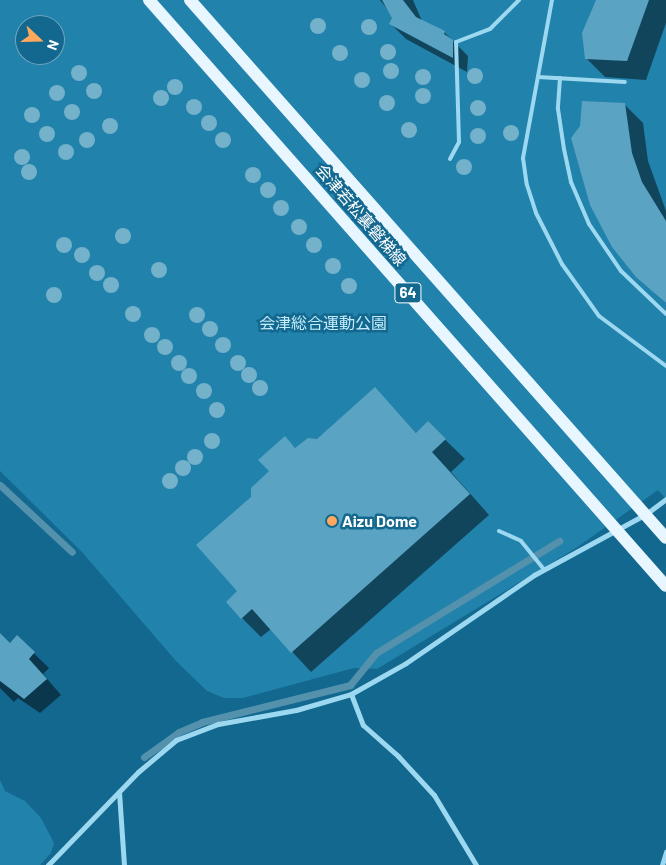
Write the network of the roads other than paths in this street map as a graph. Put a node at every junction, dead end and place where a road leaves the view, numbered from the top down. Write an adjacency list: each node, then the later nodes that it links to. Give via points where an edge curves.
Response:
1 (149, 0): 13 (main road, 会津若松裏磐梯線 / 64)
2 (190, 0): 12 (main road, 会津若松裏磐梯線 / 64, via 609,477)
3 (519, 0): 8 (lane, via 490,29 456,42 459,142)
4 (552, 0): 5 (lane)
5 (538, 77): 6 (lane); 10 (lane, via 523,158 536,213 562,264 599,316)
6 (560, 78): 7 (lane); 9 (lane, via 558,109 564,149 571,182 589,224 621,271)
7 (625, 82)
8 (450, 159)
9 (666, 314)
10 (666, 366)
11 (666, 499): 12 (street)
12 (646, 514): 13 (street); 15 (main road, 会津若松裏磐梯線 / 64)
13 (617, 530): 16 (street); 17 (main road, 会津若松裏磐梯線 / 64)
14 (499, 531): 16 (lane, via 526,545)
15 (666, 538)
16 (544, 569): 18 (street, via 406,663)
17 (666, 586)
18 (352, 694): 19 (street, via 296,710 218,724 176,740); 23 (street, via 363,725 434,795)
19 (119, 792): 21 (street); 22 (street)
20 (666, 852): 24 (street)
21 (48, 865)
22 (124, 865)
23 (476, 865)
24 (662, 865)

